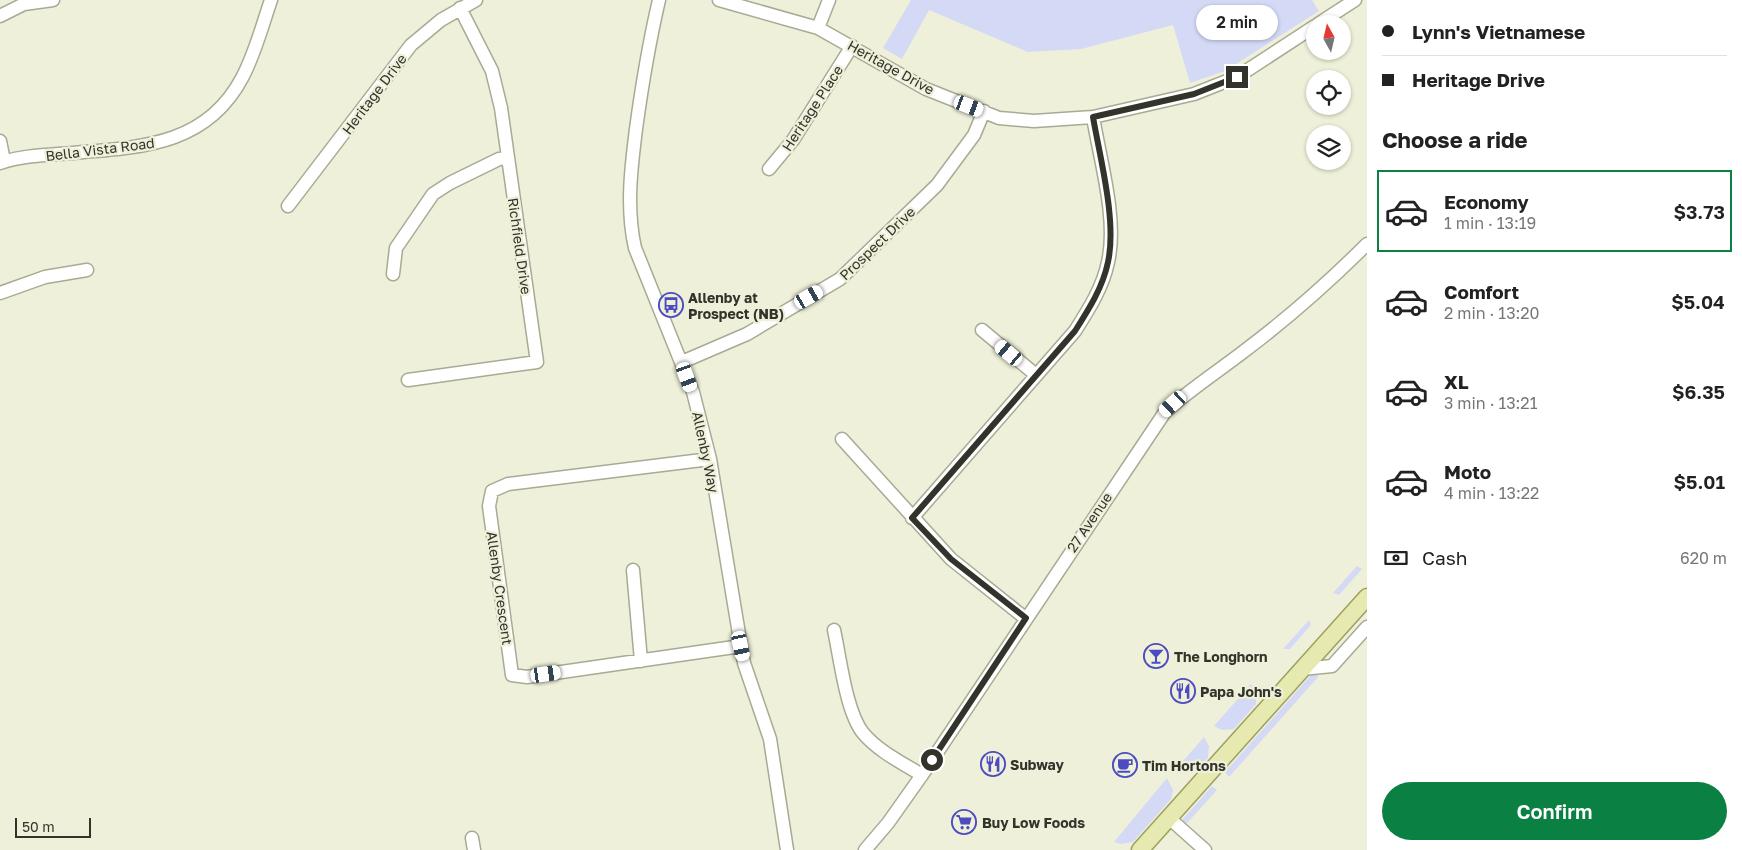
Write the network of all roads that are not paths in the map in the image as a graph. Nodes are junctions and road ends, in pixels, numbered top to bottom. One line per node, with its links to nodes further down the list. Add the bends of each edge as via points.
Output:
1 (53, 0): 10 (street, via 24,4)
2 (271, 0): 18 (street, Bella Vista Road, via 242,78 229,98 204,123 188,132 149,144)
3 (476, 0): 8 (street, Heritage Drive)
4 (659, 0): 26 (street, Allenby Way, via 645,57 630,179 630,225 635,248)
5 (719, 0): 11 (street, Heritage Drive)
6 (829, 0): 11 (street)
7 (1355, 0): 9 (street)
8 (460, 8): 17 (street, Richfield Drive, via 492,71 501,108); 20 (street, Heritage Drive, via 411,45)
9 (1332, 15)
10 (0, 16)
11 (818, 28): 13 (street, Heritage Drive)
12 (1306, 32): 15 (street, Heritage Drive, via 1237,77 1194,94)
13 (852, 46): 14 (street, Heritage Drive, via 926,89); 19 (street, Heritage Place, via 793,140)
14 (984, 111): 15 (street, Heritage Drive, via 999,118 1034,121); 26 (street, Prospect Drive, via 974,136 937,185 840,279 747,334)
15 (1093, 117): 27 (street, via 1110,213 1109,261 1090,307 1075,331)
16 (0, 141): 18 (street)
17 (507, 158): 23 (street, via 499,159 433,194 396,248); 28 (street, Richfield Drive, via 537,362)
18 (2, 162)
19 (770, 169)
20 (288, 206)
21 (1367, 244): 34 (street, 27 Avenue, via 1286,318 1164,412)
22 (87, 270): 24 (street, via 45,277)
23 (393, 274)
24 (0, 293)
25 (982, 330): 27 (street)
26 (682, 362): 30 (street, Allenby Way)
27 (1036, 375): 31 (street)
28 (408, 380)
29 (842, 439): 31 (street)
30 (710, 459): 37 (street, Allenby Way); 38 (street, Allenby Crescent, via 508,484 492,491 488,506 512,675 527,677)
31 (912, 518): 34 (street, via 951,559)
32 (632, 570): 38 (street)
33 (1367, 597): 39 (main road)
34 (1026, 618): 40 (street, 27 Avenue)
35 (1367, 627): 39 (street, via 1332,666)
36 (834, 630): 40 (street, via 852,714 863,732 882,750)
37 (741, 646): 38 (street, Allenby Crescent); 42 (street, Allenby Way, via 770,739)
38 (641, 661)
39 (1302, 670): 41 (main road)
40 (922, 775): 43 (street, 27 Avenue)
41 (1169, 818): 44 (main road); 45 (street)
42 (787, 850)
43 (865, 850)
44 (1140, 850)
45 (1205, 850)

